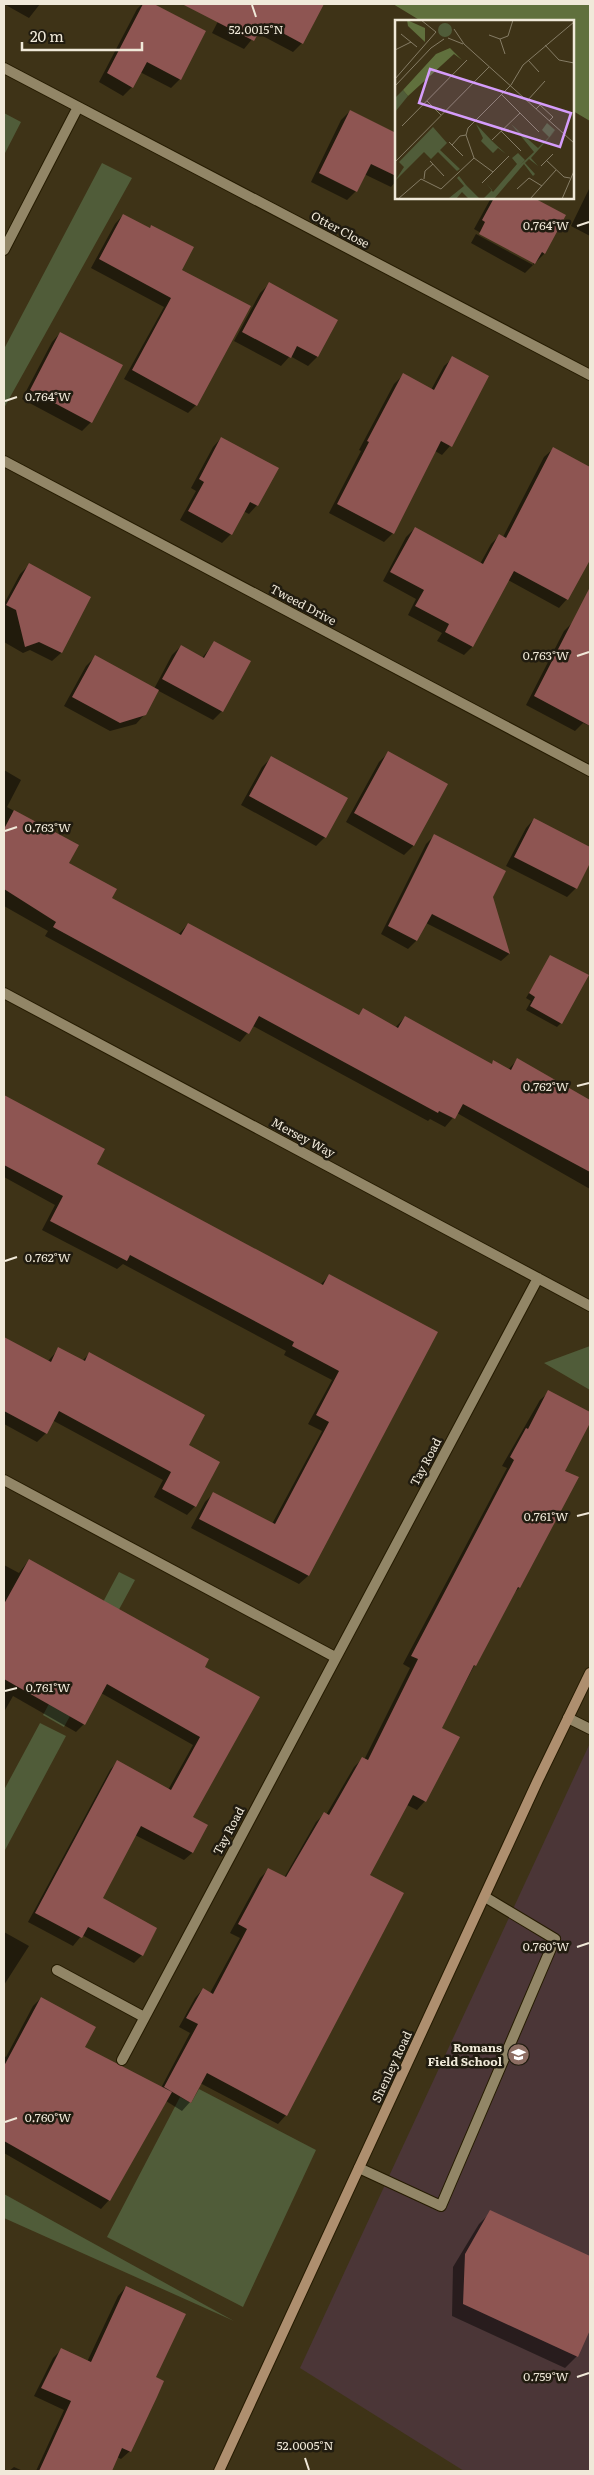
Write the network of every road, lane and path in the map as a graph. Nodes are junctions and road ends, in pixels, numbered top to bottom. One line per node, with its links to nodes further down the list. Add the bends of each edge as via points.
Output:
1 (4, 68): 2 (street, Otter Close)
2 (78, 107): 3 (street); 4 (street, Otter Close)
3 (4, 250)
4 (590, 375)
5 (4, 461): 6 (street, Tweed Drive)
6 (590, 771)
7 (4, 993): 8 (street, Mersey Way)
8 (538, 1278): 9 (street, Mersey Way); 11 (street, Tay Road)
9 (590, 1306)
10 (4, 1480): 11 (street)
11 (335, 1658): 17 (street, Tay Road)
12 (590, 1674): 13 (street, Shenley Road)
13 (568, 1718): 14 (street); 15 (street, Shenley Road)
14 (590, 1729)
15 (484, 1898): 19 (street, Shenley Road); 19 (street, via 555,1939 442,2206)
16 (57, 1970): 17 (street)
17 (144, 2017): 18 (street, Tay Road)
18 (122, 2060)
19 (359, 2168): 20 (street, Shenley Road)
20 (219, 2471)

